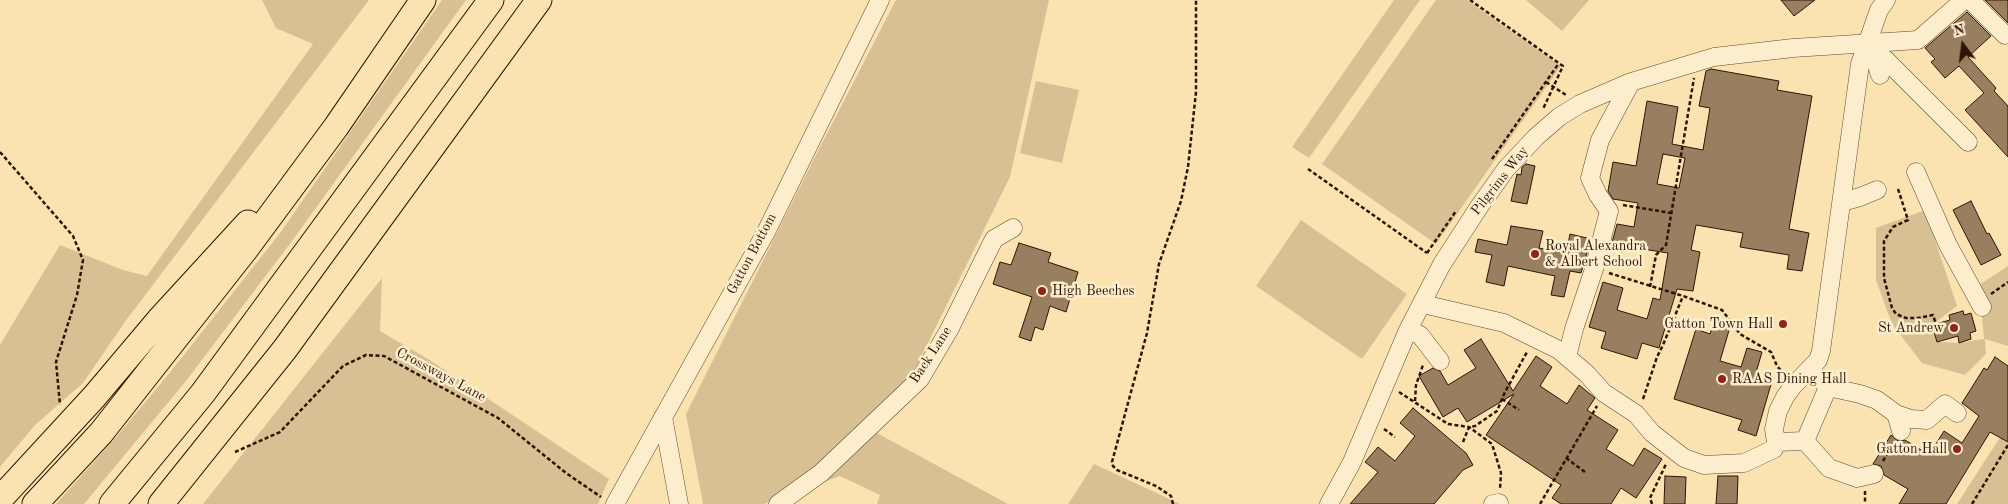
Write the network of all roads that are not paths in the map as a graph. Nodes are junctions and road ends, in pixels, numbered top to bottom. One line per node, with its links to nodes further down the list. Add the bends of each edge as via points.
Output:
1 (423, 0): 12 (highway)
2 (491, 0): 35 (highway, via 203,393)
3 (539, 0): 36 (highway, via 285,349)
4 (880, 0): 27 (street, Gatton Bottom, via 766,232)
5 (1886, 0): 9 (street, via 1879,10)
6 (1964, 0): 9 (street, Pilgrims Way, via 1918,40)
7 (1970, 0): 8 (street)
8 (2004, 35)
9 (1871, 50): 10 (street); 11 (street, Pilgrims Way, via 1793,48 1714,57); 13 (street, via 1885,59); 16 (street, via 1860,64)
10 (1880, 75)
11 (1631, 82): 18 (street, Pilgrims Way, via 1580,104 1559,117 1506,169 1442,264); 21 (street, via 1600,140 1590,178 1609,210)
12 (336, 127): 32 (highway); 34 (highway, via 175,341 101,433)
13 (1968, 142)
14 (1916, 172): 19 (street, via 1948,245)
15 (1877, 190): 16 (street)
16 (1842, 202): 23 (street, via 1821,352)
17 (1013, 228): 38 (street, Back Lane, via 994,239 949,330 920,379 821,473)
18 (1423, 304): 20 (street, Pilgrims Way); 21 (street, via 1504,323)
19 (1982, 307)
20 (1408, 330): 22 (street, via 1420,335); 39 (street, Pilgrims Way, via 1352,462)
21 (1568, 357): 30 (street, via 1604,393 1636,414 1652,433 1684,458 1704,465 1744,463 1774,449)
22 (1440, 361)
23 (1812, 368): 24 (street); 30 (street, via 1793,386 1778,411 1774,429)
24 (1828, 387): 26 (street, via 1877,400); 29 (street)
25 (1957, 413): 26 (street, via 1945,404 1927,420)
26 (1896, 414): 28 (street)
27 (663, 417): 33 (street, Gatton Bottom); 37 (street)
28 (1900, 432)
29 (1805, 441): 30 (street); 31 (street, via 1829,468 1857,478)
30 (1776, 442)
31 (1874, 474)
32 (0, 498)
33 (610, 502)
34 (35, 504)
35 (112, 504)
36 (161, 504)
37 (679, 504)
38 (778, 504)
39 (1329, 504)

